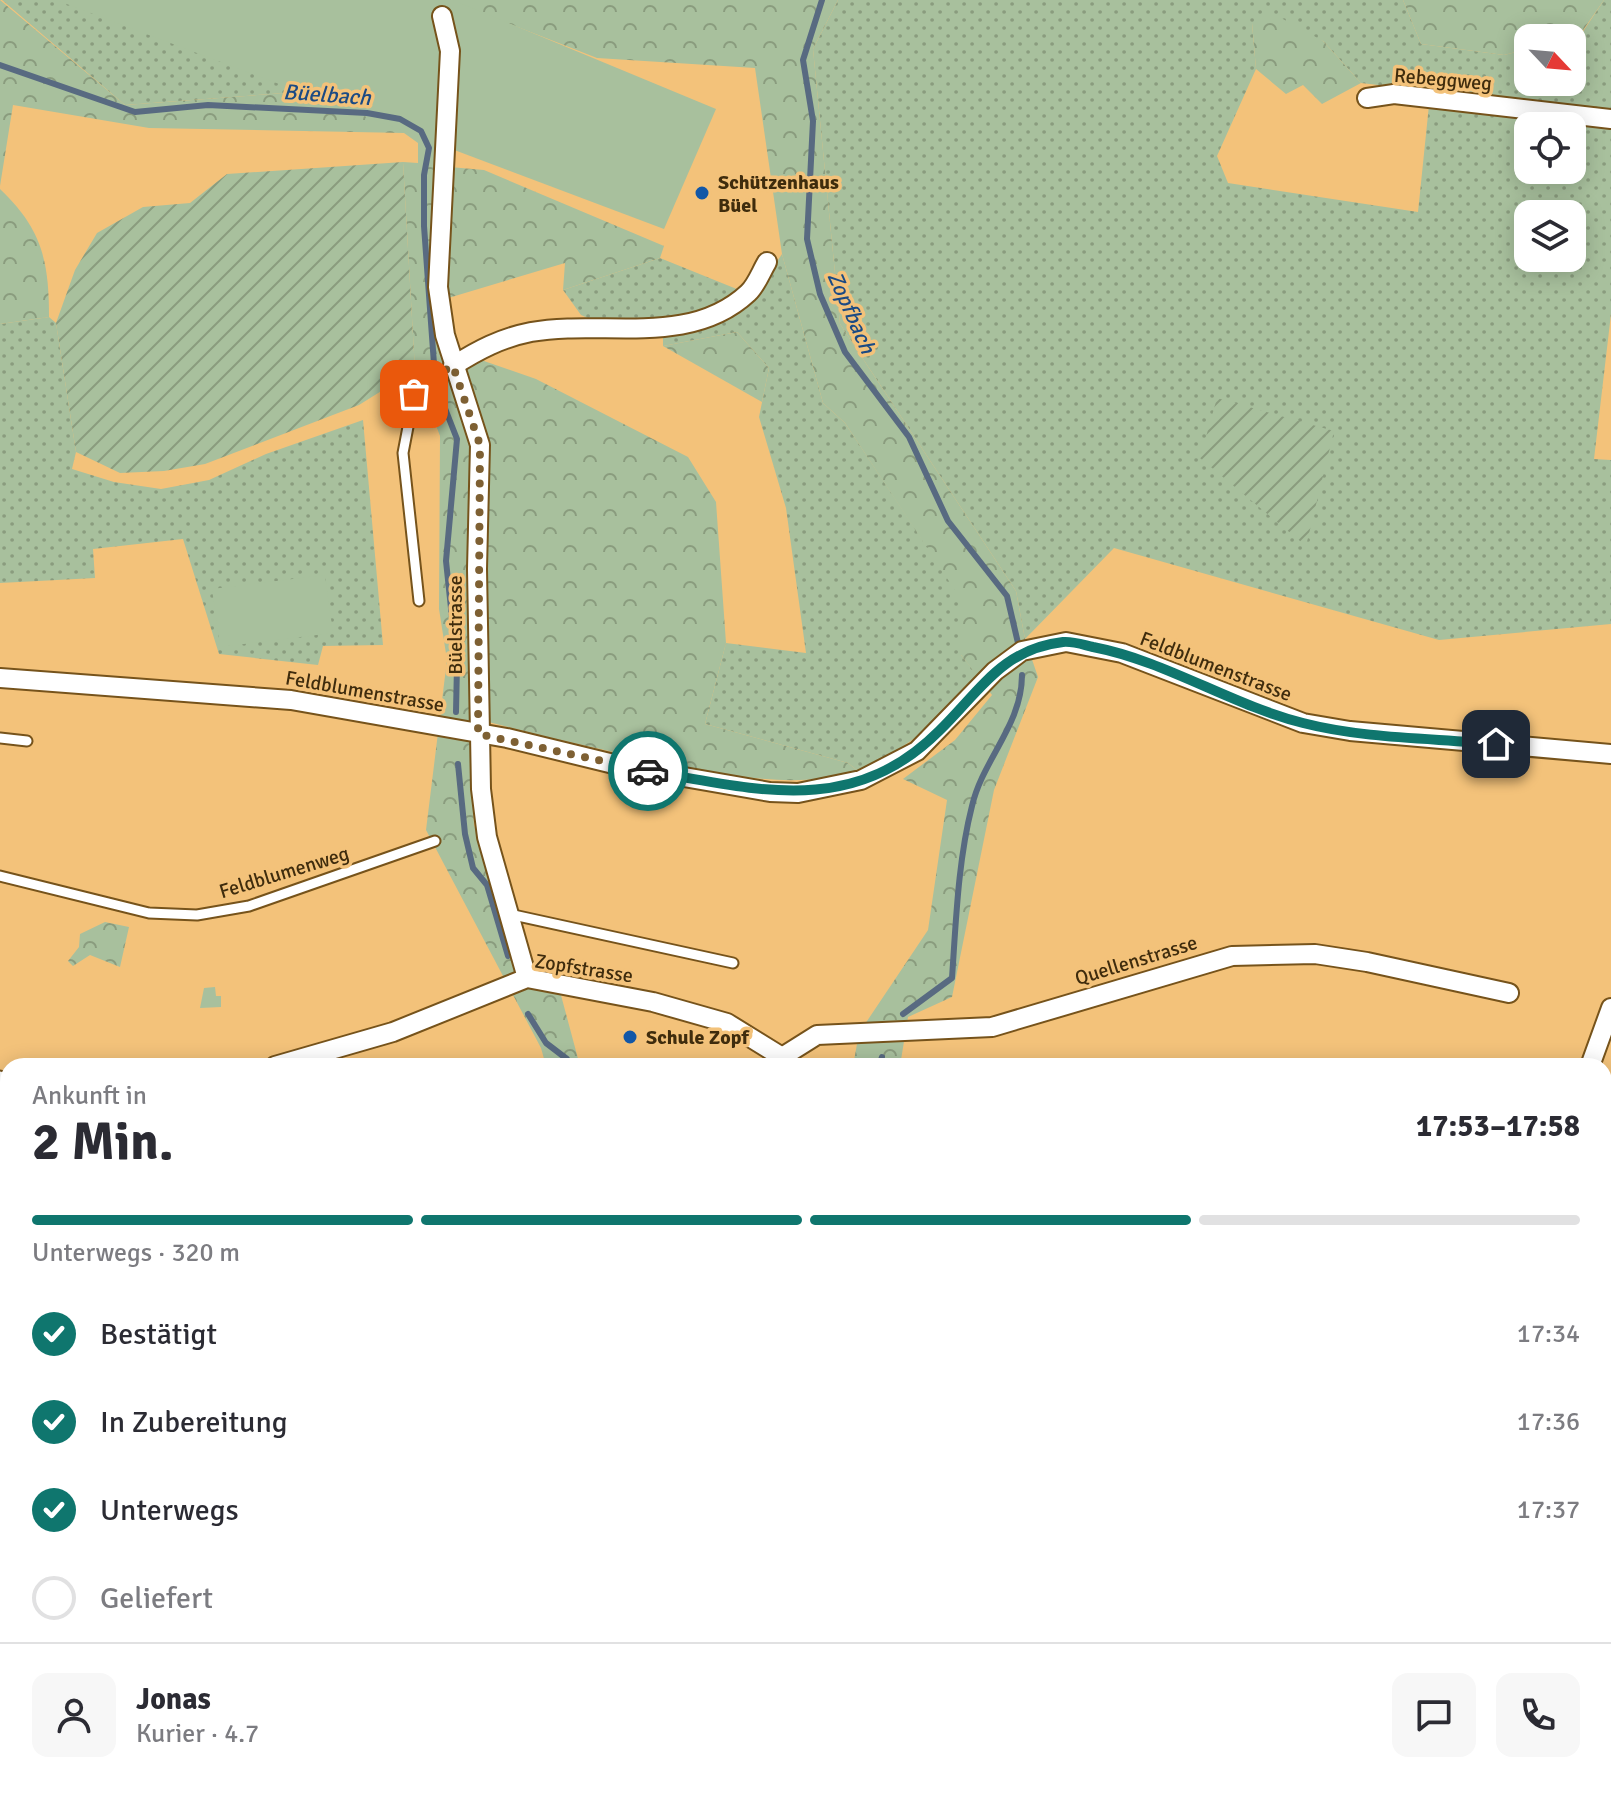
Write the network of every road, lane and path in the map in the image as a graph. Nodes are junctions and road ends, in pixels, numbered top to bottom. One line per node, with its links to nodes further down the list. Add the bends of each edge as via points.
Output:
1 (442, 16): 5 (street, Büelstrasse, via 450,51 438,287)
2 (1367, 98): 3 (street, Rebeggweg, via 1394,94)
3 (1611, 119)
4 (767, 262): 5 (street, via 750,292 711,318 676,327 531,332 490,343)
5 (453, 366): 6 (lane); 10 (street, Büelstrasse, via 480,445)
6 (416, 385): 7 (lane); 8 (lane, via 403,453)
7 (399, 394)
8 (419, 601)
9 (0, 678): 10 (street, Feldblumenstrasse, via 291,700)
10 (478, 734): 13 (street, Feldblumenstrasse, via 770,792 823,789 861,780 917,751 1004,664 1022,651 1066,642 1122,653 1303,723); 16 (street, Büelstrasse, via 487,837)
11 (0, 738): 12 (lane)
12 (27, 741)
13 (1611, 754)
14 (435, 841): 15 (lane, Feldblumenweg, via 249,906 197,915 149,913)
15 (0, 876)
16 (509, 914): 17 (lane); 18 (street, Büelstrasse)
17 (733, 963)
18 (527, 978): 22 (street, Zopfstrasse); 23 (street, Zopfstrasse, via 653,1002 727,1023)
19 (1509, 993): 24 (street, Quellenstrasse, via 1315,954 1232,956 992,1027 817,1035)
20 (1611, 1008): 21 (street)
21 (1607, 1033): 25 (street)
22 (329, 1058)
23 (779, 1058)
24 (790, 1058)
25 (1594, 1058)

